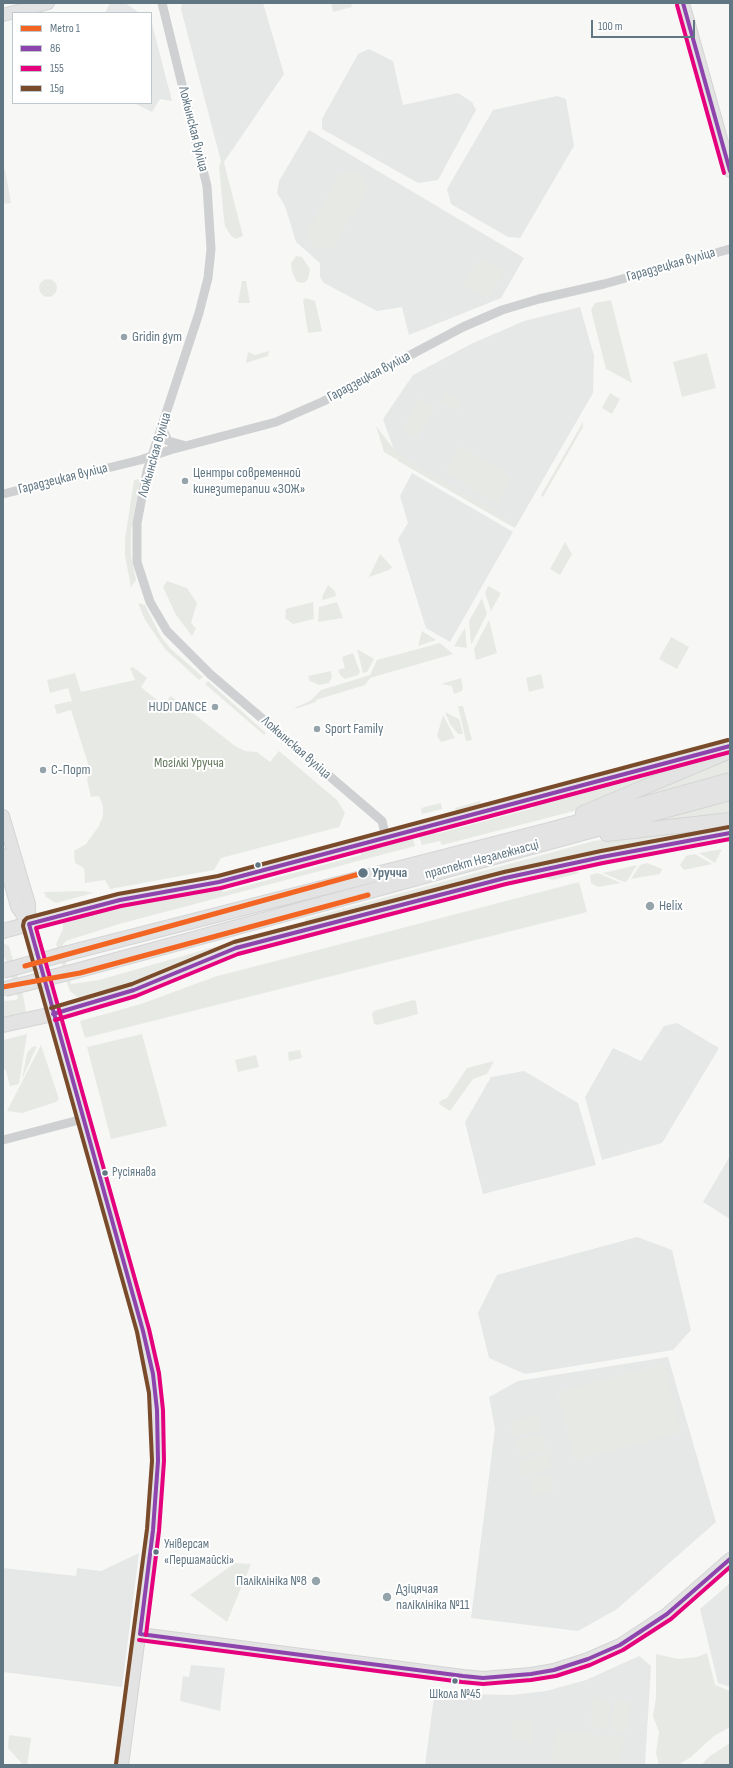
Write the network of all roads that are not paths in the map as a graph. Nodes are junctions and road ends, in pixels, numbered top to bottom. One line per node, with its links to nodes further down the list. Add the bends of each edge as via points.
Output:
1 (16, 3): 5 (main road)
2 (48, 3): 6 (main road)
3 (162, 3): 9 (street, Ложынская вуліца, via 207,186 211,250 208,278 199,313)
4 (683, 3): 7 (main road)
5 (3, 6)
6 (14, 12)
7 (730, 171)
8 (730, 249): 10 (street, Гарадзецкая вуліца, via 502,310 463,327 324,402 276,422)
9 (162, 428): 10 (street, via 168,441); 11 (street, Ложынская вуліца)
10 (186, 446): 11 (street, Гарадзецкая вуліца)
11 (153, 455): 12 (street, Гарадзецкая вуліца); 13 (street, Ложынская вуліца)
12 (140, 460): 13 (street); 14 (street, Гарадзецкая вуліца)
13 (147, 471): 23 (street, Ложынская вуліца, via 137,523 137,562 150,602 160,621 210,674 382,821)
14 (3, 494)
15 (730, 746): 23 (main road)
16 (730, 751): 22 (highway, via 598,807)
17 (730, 780): 22 (highway, праспект Незалежнасці)
18 (730, 793): 22 (highway, праспект Незалежнасці)
19 (3, 816): 25 (main road, via 29,904)
20 (730, 820): 22 (highway)
21 (730, 833): 29 (main road, праспект Незалежнасці, via 505,878 224,952 134,990)
22 (550, 836): 27 (highway, праспект Незалежнасці, bridge); 28 (highway, праспект Незалежнасці, bridge)
23 (386, 838): 25 (main road, via 219,882 120,900)
24 (3, 855): 25 (main road, via 17,907)
25 (29, 924): 26 (highway); 29 (main road)
26 (3, 931)
27 (3, 971)
28 (4, 990)
29 (53, 1014): 30 (highway); 31 (main road)
30 (3, 1025)
31 (83, 1119): 32 (street); 34 (main road, via 143,1331 155,1392 159,1444 158,1475)
32 (3, 1140)
33 (730, 1558): 34 (main road, via 667,1614 620,1645 588,1659 531,1674 483,1678)
34 (140, 1634): 35 (main road)
35 (122, 1765)

